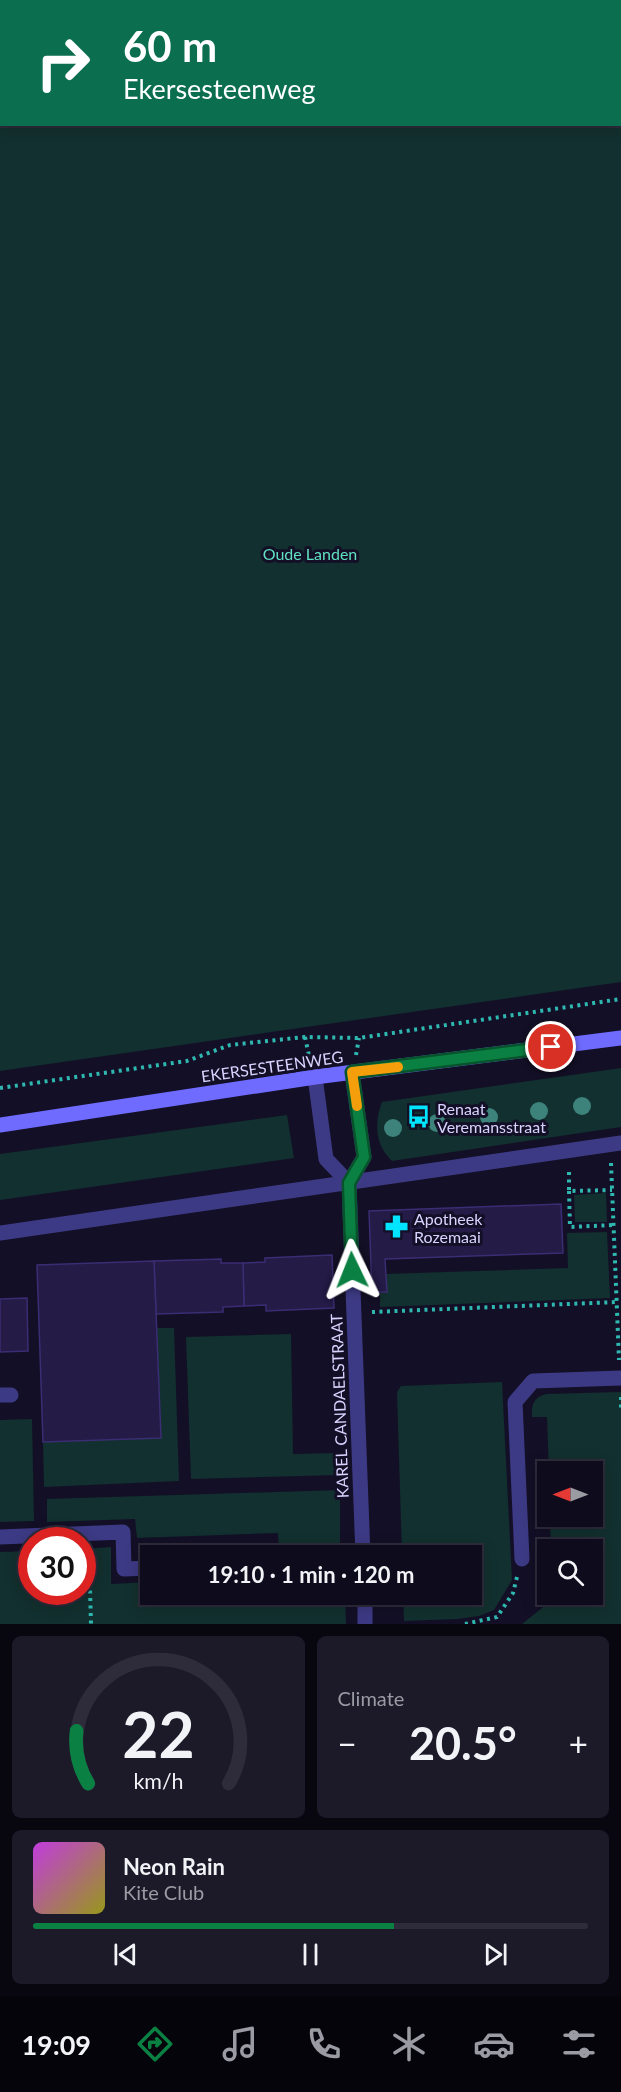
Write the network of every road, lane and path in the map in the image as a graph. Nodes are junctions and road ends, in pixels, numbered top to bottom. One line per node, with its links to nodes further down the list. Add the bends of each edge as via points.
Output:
1 (621, 999): 5 (path, via 359,1038 305,1037 230,1045 187,1061)
2 (621, 1038): 3 (main road, EKERSESTEENWEG)
3 (352, 1072): 4 (main road, EKERSESTEENWEG); 9 (street, via 364,1157)
4 (315, 1077): 6 (main road, EKERSESTEENWEG); 9 (street, via 326,1159)
5 (0, 1088)
6 (0, 1125)
7 (616, 1144): 9 (street); 10 (path)
8 (569, 1172): 11 (path)
9 (349, 1183): 13 (street); 17 (street, KAREL CANDAELSTRAAT)
10 (612, 1190): 11 (path); 12 (path)
11 (569, 1191): 12 (path, via 570,1227)
12 (614, 1225): 15 (path)
13 (0, 1233)
14 (621, 1265): 15 (path)
15 (615, 1266): 16 (path)
16 (617, 1302): 17 (path); 18 (path)
17 (354, 1313): 23 (street, KAREL CANDAELSTRAAT)
18 (620, 1378): 19 (path); 24 (street, via 533,1381 515,1402)
19 (621, 1408)
20 (96, 1534): 25 (street, via 123,1532 124,1569)
21 (18, 1536): 22 (street)
22 (0, 1537)
23 (363, 1545)
24 (522, 1559): 30 (path, via 513,1593 497,1617)
25 (140, 1568)
26 (90, 1605): 28 (path)
27 (365, 1605): 29 (street)
28 (91, 1624)
29 (366, 1624)
30 (465, 1624)

